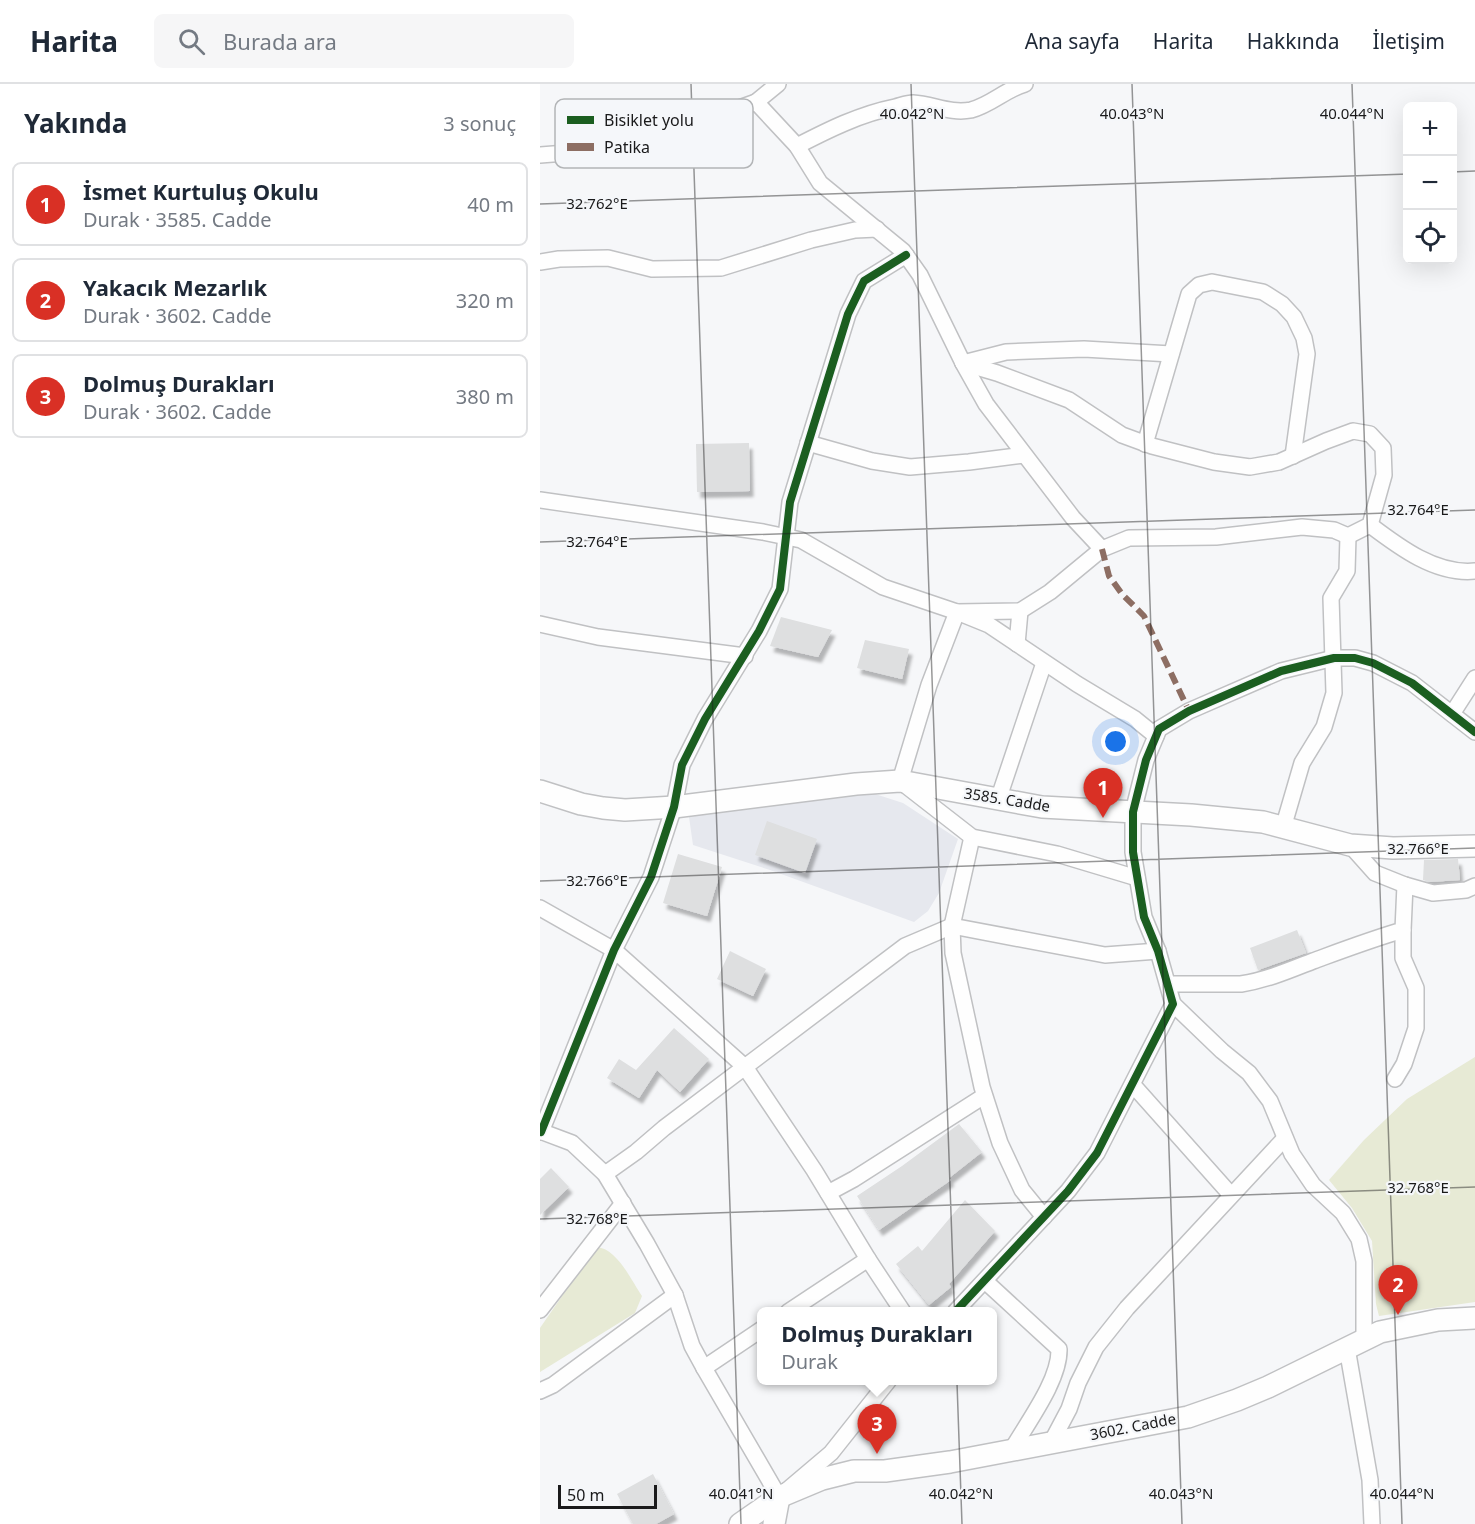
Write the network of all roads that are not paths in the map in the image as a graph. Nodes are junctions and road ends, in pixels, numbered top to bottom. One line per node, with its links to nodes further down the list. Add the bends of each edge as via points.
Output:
1 (778, 84): 3 (street)
2 (1025, 84): 5 (street, via 970,110 912,104 880,110)
3 (756, 102): 4 (street); 5 (street)
4 (753, 103)
5 (797, 146): 8 (street, via 820,183)
6 (555, 154): 7 (street)
7 (540, 155)
8 (877, 229): 9 (street); 10 (street, via 811,240 721,268 652,269 608,258)
9 (906, 255): 12 (street, via 920,275); 13 (street, via 864,281 848,314)
10 (540, 262)
11 (1171, 354): 12 (street, via 1073,349 1006,352); 14 (street); 16 (street, via 1189,294 1198,285 1212,282 1263,292 1282,304 1299,325 1307,354)
12 (963, 363): 14 (street, via 1069,400 1122,435); 15 (street, via 986,404)
13 (808, 443): 15 (street, via 910,467); 20 (street, via 790,502)
14 (1145, 444): 16 (street, via 1250,467)
15 (1024, 455): 21 (street)
16 (1293, 456): 18 (street, via 1353,431 1370,435 1383,448 1384,476)
17 (540, 500): 20 (street)
18 (1370, 525): 19 (street); 22 (street, via 1436,566)
19 (1348, 536): 21 (street, via 1334,530 1302,527 1216,537 1129,538); 28 (street, via 1347,571 1331,598)
20 (786, 537): 24 (street, via 801,540 883,587); 27 (street, via 780,589)
21 (1102, 549): 23 (street)
22 (1475, 570)
23 (1020, 611): 24 (street); 26 (street)
24 (957, 612): 26 (street, via 989,625); 34 (street, via 929,685)
25 (540, 624): 27 (street)
26 (1017, 644): 29 (street)
27 (744, 656): 37 (street, via 682,765)
28 (1334, 658): 31 (street, via 1373,663 1412,683); 33 (street, via 1281,670 1189,711 1159,729); 39 (street, via 1334,693 1324,727 1302,763)
29 (1044, 663): 33 (street); 36 (street)
30 (1475, 678): 31 (street)
31 (1452, 714): 32 (street)
32 (1475, 732)
33 (1156, 736): 38 (street)
34 (900, 781): 36 (main road, 3585. Cadde); 37 (main road, 3585. Cadde); 40 (street)
35 (540, 791): 37 (main road, 3585. Cadde, via 603,808)
36 (998, 800): 38 (main road, 3585. Cadde, via 1042,807)
37 (674, 807): 49 (street, via 651,877)
38 (1133, 812): 39 (main road, 3585. Cadde, via 1224,817); 43 (street)
39 (1283, 828): 41 (main road, 3585. Cadde)
40 (972, 837): 43 (street, via 1057,854); 47 (street)
41 (1350, 845): 42 (main road, 3585. Cadde); 44 (street, via 1375,873)
42 (1475, 846)
43 (1137, 878): 50 (street, via 1144,917)
44 (1405, 885): 45 (street, via 1433,893); 48 (street)
45 (1475, 886)
46 (540, 908): 49 (street)
47 (952, 926): 50 (street, via 1104,955); 53 (street, via 905,946); 56 (street, via 953,953)
48 (1403, 930): 51 (street, via 1253,982); 54 (street, via 1403,958 1416,988 1416,1028)
49 (614, 950): 53 (street); 57 (street)
50 (1158, 951): 51 (street)
51 (1169, 984): 52 (street)
52 (1173, 1004): 55 (street); 58 (street, via 1249,1073 1270,1101)
53 (745, 1067): 59 (street); 60 (street)
54 (1395, 1079)
55 (1133, 1084): 61 (street); 63 (street, via 1097,1153)
56 (984, 1096): 60 (street); 63 (street, via 1022,1190)
57 (541, 1132): 59 (street, via 572,1143)
58 (1285, 1138): 61 (street); 73 (street, via 1313,1185 1343,1213 1359,1239 1364,1261)
59 (605, 1174): 62 (street)
60 (828, 1193): 64 (street)
61 (1231, 1195): 77 (street, via 1096,1347)
62 (623, 1203): 66 (street); 70 (street)
63 (1044, 1217): 65 (street)
64 (868, 1259): 67 (street); 68 (street)
65 (985, 1281): 69 (street); 78 (street, via 1059,1349 1054,1377)
66 (675, 1294): 74 (street, via 692,1346); 76 (street)
67 (794, 1307)
68 (900, 1307)
69 (959, 1307)
70 (540, 1310)
71 (1475, 1318): 73 (main road, 3602. Cadde, via 1406,1325)
72 (757, 1332): 74 (street)
73 (1356, 1344): 77 (main road, 3602. Cadde, via 1269,1387 1211,1410); 82 (street)
74 (704, 1368): 79 (street)
75 (885, 1385): 79 (street, via 831,1453)
76 (540, 1391)
77 (1051, 1443): 78 (main road, 3602. Cadde)
78 (1011, 1451): 79 (main road, 3602. Cadde, via 911,1468 854,1472 822,1479)
79 (779, 1497): 80 (main road, 3602. Cadde); 81 (main road)
80 (740, 1524)
81 (774, 1524)
82 (1372, 1524)

